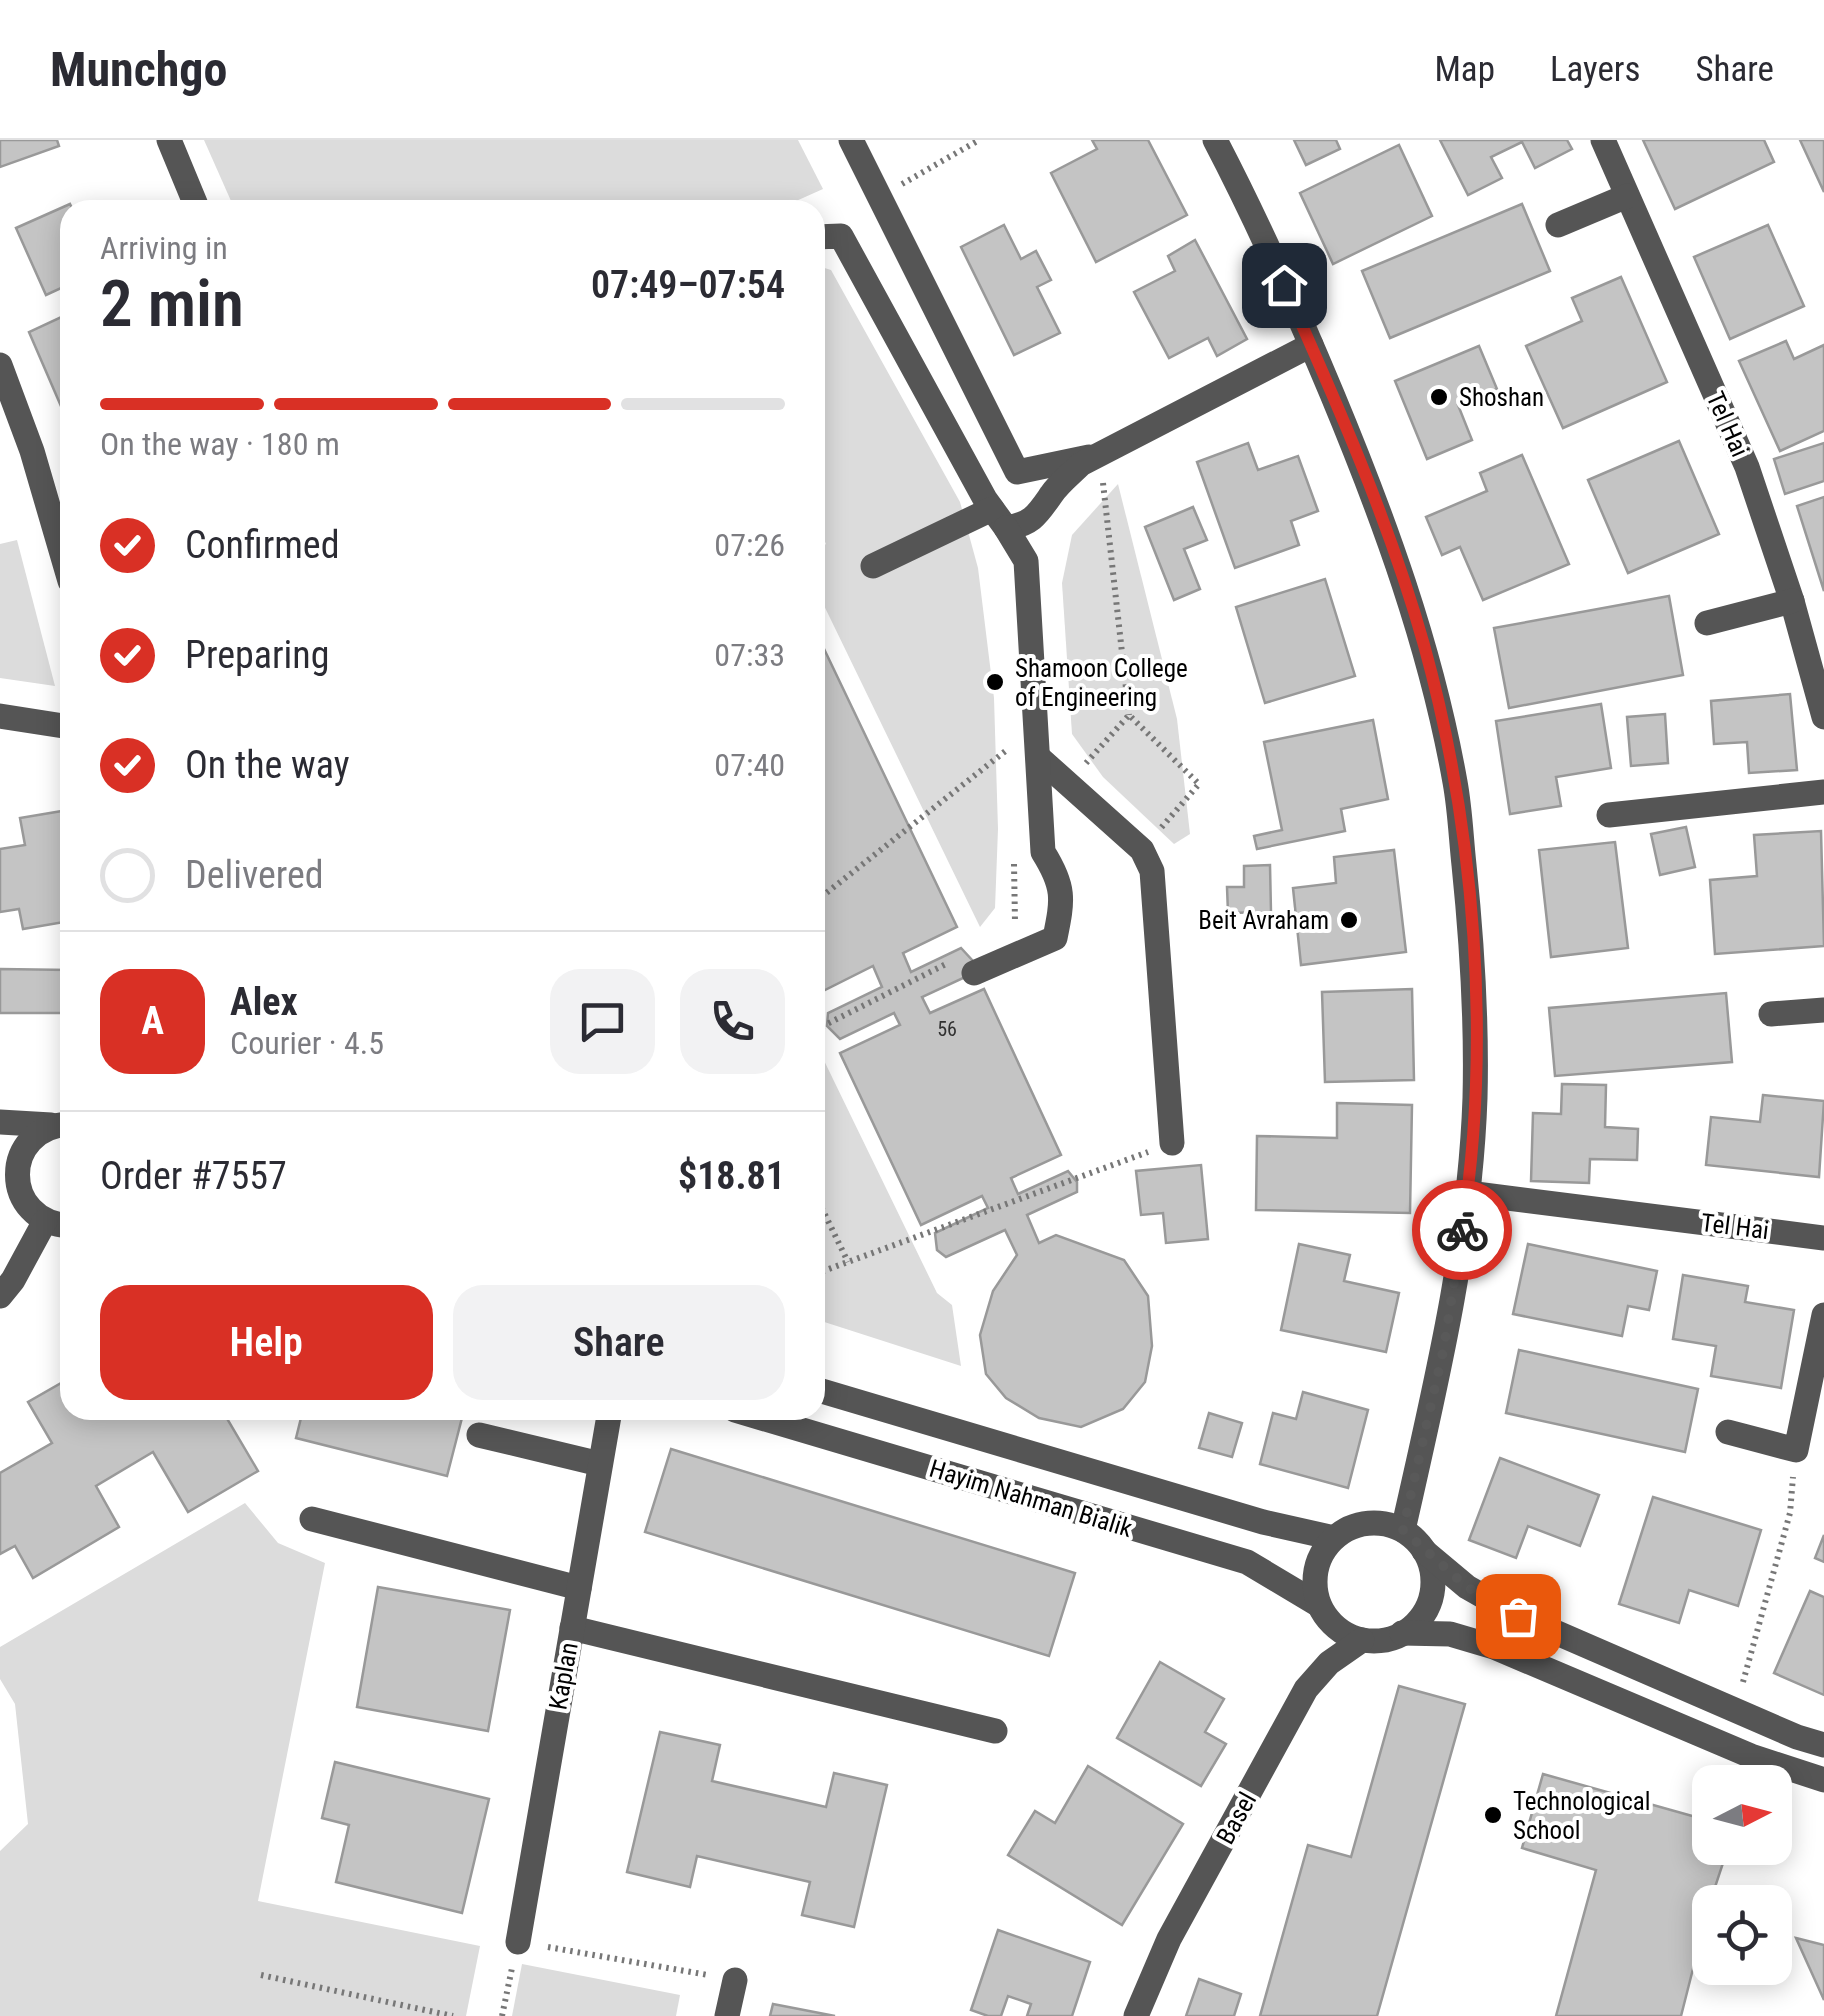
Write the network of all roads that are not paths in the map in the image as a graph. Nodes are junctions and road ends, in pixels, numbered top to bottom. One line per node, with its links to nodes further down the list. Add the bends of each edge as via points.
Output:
1 (170, 140): 6 (street)
2 (851, 140): 11 (street, via 1017,472)
3 (1214, 140): 9 (street)
4 (1604, 140): 5 (street, Tel Hai)
5 (1627, 196): 7 (street); 15 (street, Tel Hai, via 1747,467)
6 (194, 200)
7 (1558, 224)
8 (825, 237): 12 (street, via 841,236)
9 (1311, 344): 11 (street); 30 (street, via 1384,523 1424,645 1456,784 1474,960)
10 (0, 365): 13 (street)
11 (1096, 456): 12 (street, via 1026,525)
12 (999, 518): 14 (street); 20 (street, via 1026,561)
13 (60, 547)
14 (873, 566)
15 (1792, 601): 16 (street); 18 (street, Tel Hai)
16 (1707, 623)
17 (0, 716): 19 (street)
18 (1824, 717)
19 (60, 725)
20 (1026, 760): 23 (street, via 1043,852 1060,878 1055,938); 28 (street, via 1068,782 1142,850 1152,872)
21 (1824, 792): 22 (street)
22 (1609, 815)
23 (969, 964)
24 (1824, 1010): 25 (street)
25 (1771, 1014)
26 (0, 1122): 27 (street)
27 (60, 1124): 31 (street, via 37,1132 18,1156)
28 (1172, 1143)
29 (0, 1175): 31 (street)
30 (1468, 1192): 33 (street, Tel Hai); 43 (street, via 1444,1347)
31 (22, 1200): 32 (street, via 31,1212)
32 (57, 1223): 34 (street)
33 (1824, 1238)
34 (0, 1296)
35 (1824, 1316): 39 (street, via 1796,1450)
36 (825, 1391): 44 (street, Hayim Nahman Bialik)
37 (608, 1420): 41 (street, Kaplan)
38 (769, 1420): 47 (street, Hayim Nahman Bialik, via 1247,1562)
39 (1728, 1432)
40 (479, 1435): 41 (street)
41 (600, 1464): 46 (street, Kaplan)
42 (312, 1519): 46 (street)
43 (1403, 1530): 44 (street, via 1367,1523); 45 (street)
44 (1334, 1538): 47 (street, via 1316,1569)
45 (1424, 1551): 49 (street, via 1431,1568 1428,1606); 52 (street, via 1467,1587 1518,1616)
46 (578, 1588): 48 (street, Kaplan)
47 (1319, 1605): 50 (street, via 1338,1630)
48 (572, 1628): 51 (street); 54 (street, Kaplan)
49 (1402, 1634): 50 (street); 53 (street, via 1450,1634 1494,1646 1750,1756)
50 (1362, 1640): 57 (street, Basel, via 1306,1689 1169,1939)
51 (995, 1731)
52 (1824, 1744)
53 (1824, 1780)
54 (518, 1942)
55 (735, 1980): 56 (street)
56 (727, 2016)
57 (1136, 2016)

